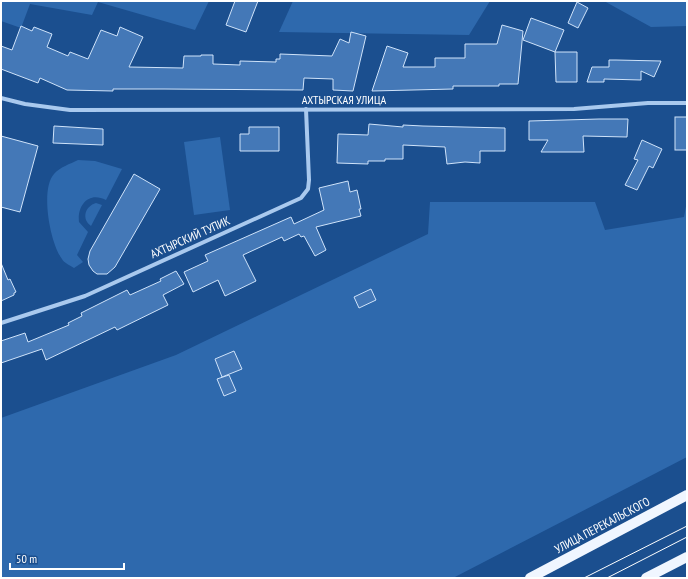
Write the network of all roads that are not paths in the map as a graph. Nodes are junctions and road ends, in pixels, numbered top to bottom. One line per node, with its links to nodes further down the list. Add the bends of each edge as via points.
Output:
1 (1, 98): 3 (street, АХТЫРСКАЯ УЛИЦА, via 70,110)
2 (687, 103): 3 (street, АХТЫРСКАЯ УЛИЦА, via 648,103 574,109)
3 (306, 109): 4 (street, АХТЫРСКИЙ ТУПИК, via 309,180 308,189 301,198 85,296)
4 (1, 323)
5 (687, 495): 7 (main road, УЛИЦА ПЕРЕКАЛЬСКОГО)
6 (687, 557): 8 (main road)
7 (530, 578)
8 (646, 578)

